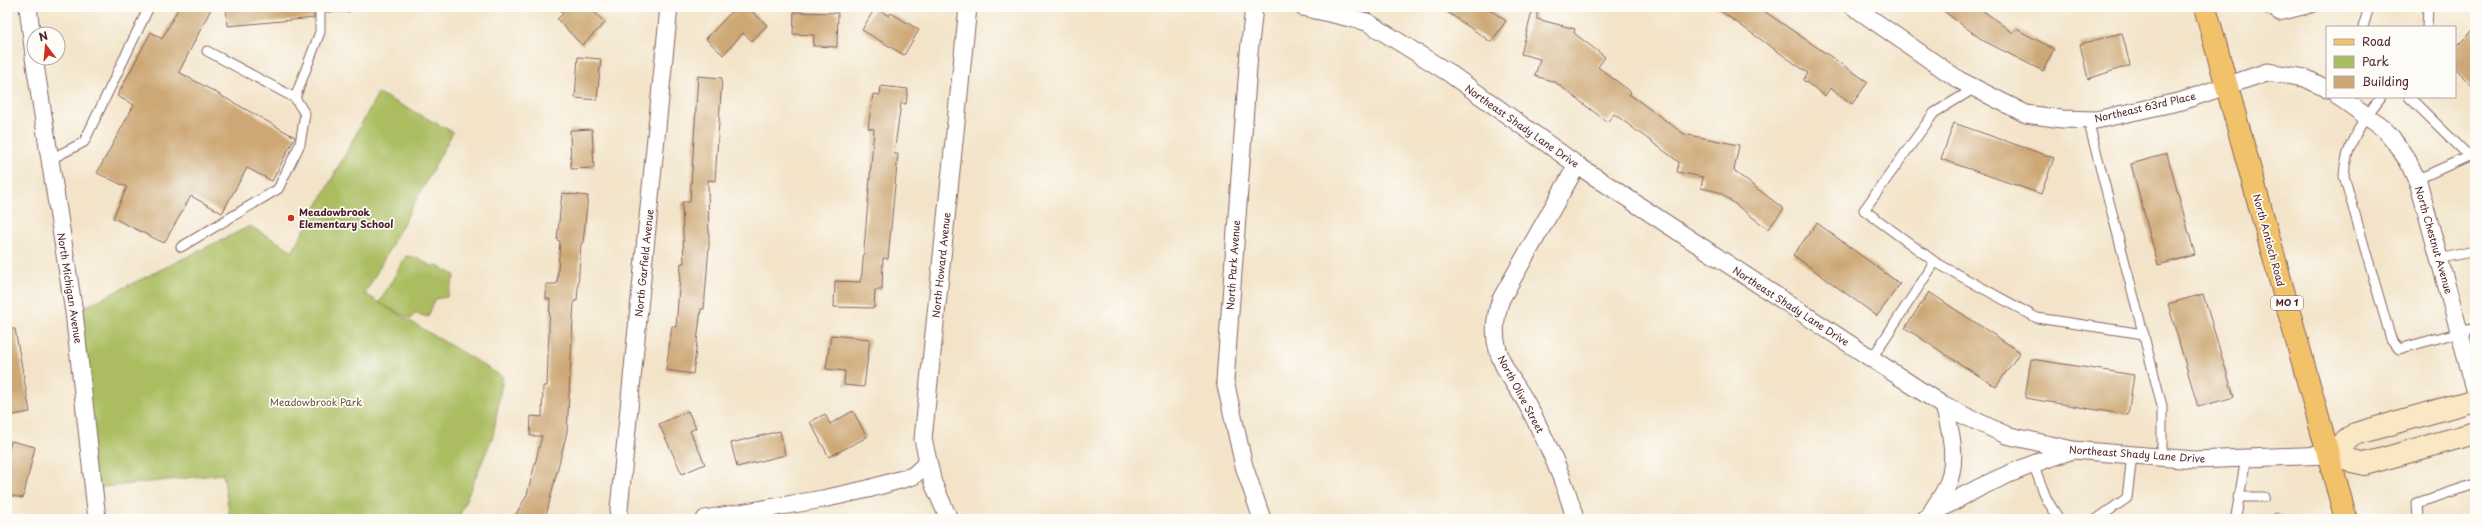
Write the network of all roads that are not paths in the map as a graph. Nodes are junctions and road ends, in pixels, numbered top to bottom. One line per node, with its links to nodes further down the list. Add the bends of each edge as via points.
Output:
1 (28, 7): 15 (street)
2 (149, 7): 30 (lane, via 84,142)
3 (346, 7): 14 (lane)
4 (669, 7): 57 (street, North Garfield Avenue)
5 (968, 7): 49 (street, North Howard Avenue, via 923,439)
6 (1254, 7): 60 (street, North Park Avenue, via 1248,53 1225,381 1244,466)
7 (1302, 7): 31 (street, Northeast Shady Lane Drive, via 1367,22 1449,73)
8 (1854, 7): 21 (street, Northeast 63rd Place, via 1959,80)
9 (2205, 7): 20 (main road, North Antioch Road / MO 1)
10 (2265, 7): 11 (lane, via 2279,16)
11 (2315, 7)
12 (2369, 7): 16 (lane)
13 (2428, 7): 17 (lane)
14 (320, 8): 23 (lane, via 320,32)
15 (30, 26)
16 (2363, 26)
17 (2428, 26)
18 (207, 51): 23 (lane)
19 (35, 66): 30 (street, North Michigan Avenue)
20 (2227, 86): 22 (street, via 2267,72 2305,78); 28 (street, Northeast 63rd Place, via 2182,101); 46 (main road, North Antioch Road / MO 1)
21 (1975, 88): 28 (street, Northeast 63rd Place, via 2026,114); 36 (lane, via 1934,113 1864,210)
22 (2326, 88)
23 (295, 98): 33 (lane, via 305,114 300,144 278,189)
24 (2340, 98): 27 (street, North Chestnut Avenue)
25 (2380, 98): 27 (lane)
26 (2410, 98): 29 (lane)
27 (2366, 116): 32 (street, North Chestnut Avenue, via 2392,138 2408,160); 37 (lane, via 2352,142 2345,162 2344,176 2391,338 2399,349)
28 (2088, 120): 38 (lane)
29 (2472, 153): 32 (lane)
30 (49, 160): 56 (street, North Michigan Avenue, via 76,327)
31 (1577, 165): 39 (street, Northeast Shady Lane Drive); 61 (street, North Olive Street, via 1501,299 1495,324 1501,361 1539,427 1561,475)
32 (2416, 180): 35 (street, North Chestnut Avenue)
33 (182, 247)
34 (2475, 251): 35 (lane)
35 (2439, 259): 37 (street, North Chestnut Avenue)
36 (1935, 262): 38 (lane, via 2037,318); 39 (lane)
37 (2467, 330): 40 (street, North Chestnut Avenue)
38 (2144, 334): 47 (lane, via 2162,406)
39 (1872, 358): 42 (street, Northeast Shady Lane Drive)
40 (2475, 389)
41 (2475, 400): 46 (street, via 2355,434)
42 (1944, 406): 44 (street, Northeast Shady Lane Drive, via 2006,435); 55 (street, via 1952,437 1952,461 1948,485)
43 (2475, 434): 46 (street, via 2365,464)
44 (2073, 450): 45 (street, Northeast Shady Lane Drive); 50 (street)
45 (2132, 455): 47 (street, Northeast Shady Lane Drive); 63 (lane, via 2127,498)
46 (2329, 455): 48 (street, Northeast Shady Lane Drive); 64 (main road, North Antioch Road / MO 1)
47 (2162, 457): 48 (street, Northeast Shady Lane Drive, via 2194,460)
48 (2246, 458): 52 (lane)
49 (927, 463): 58 (street, via 913,476 868,489); 59 (street, North Howard Avenue)
50 (2033, 464): 55 (street, via 1980,486); 62 (lane, via 2047,500)
51 (2475, 484): 65 (lane, via 2417,503)
52 (2238, 497): 53 (lane); 54 (lane)
53 (2264, 497)
54 (2236, 516)
55 (1927, 518)
56 (97, 519)
57 (618, 519)
58 (705, 519)
59 (949, 519)
60 (1262, 519)
61 (1575, 519)
62 (2059, 519)
63 (2097, 519)
64 (2346, 519)
65 (2418, 519)

